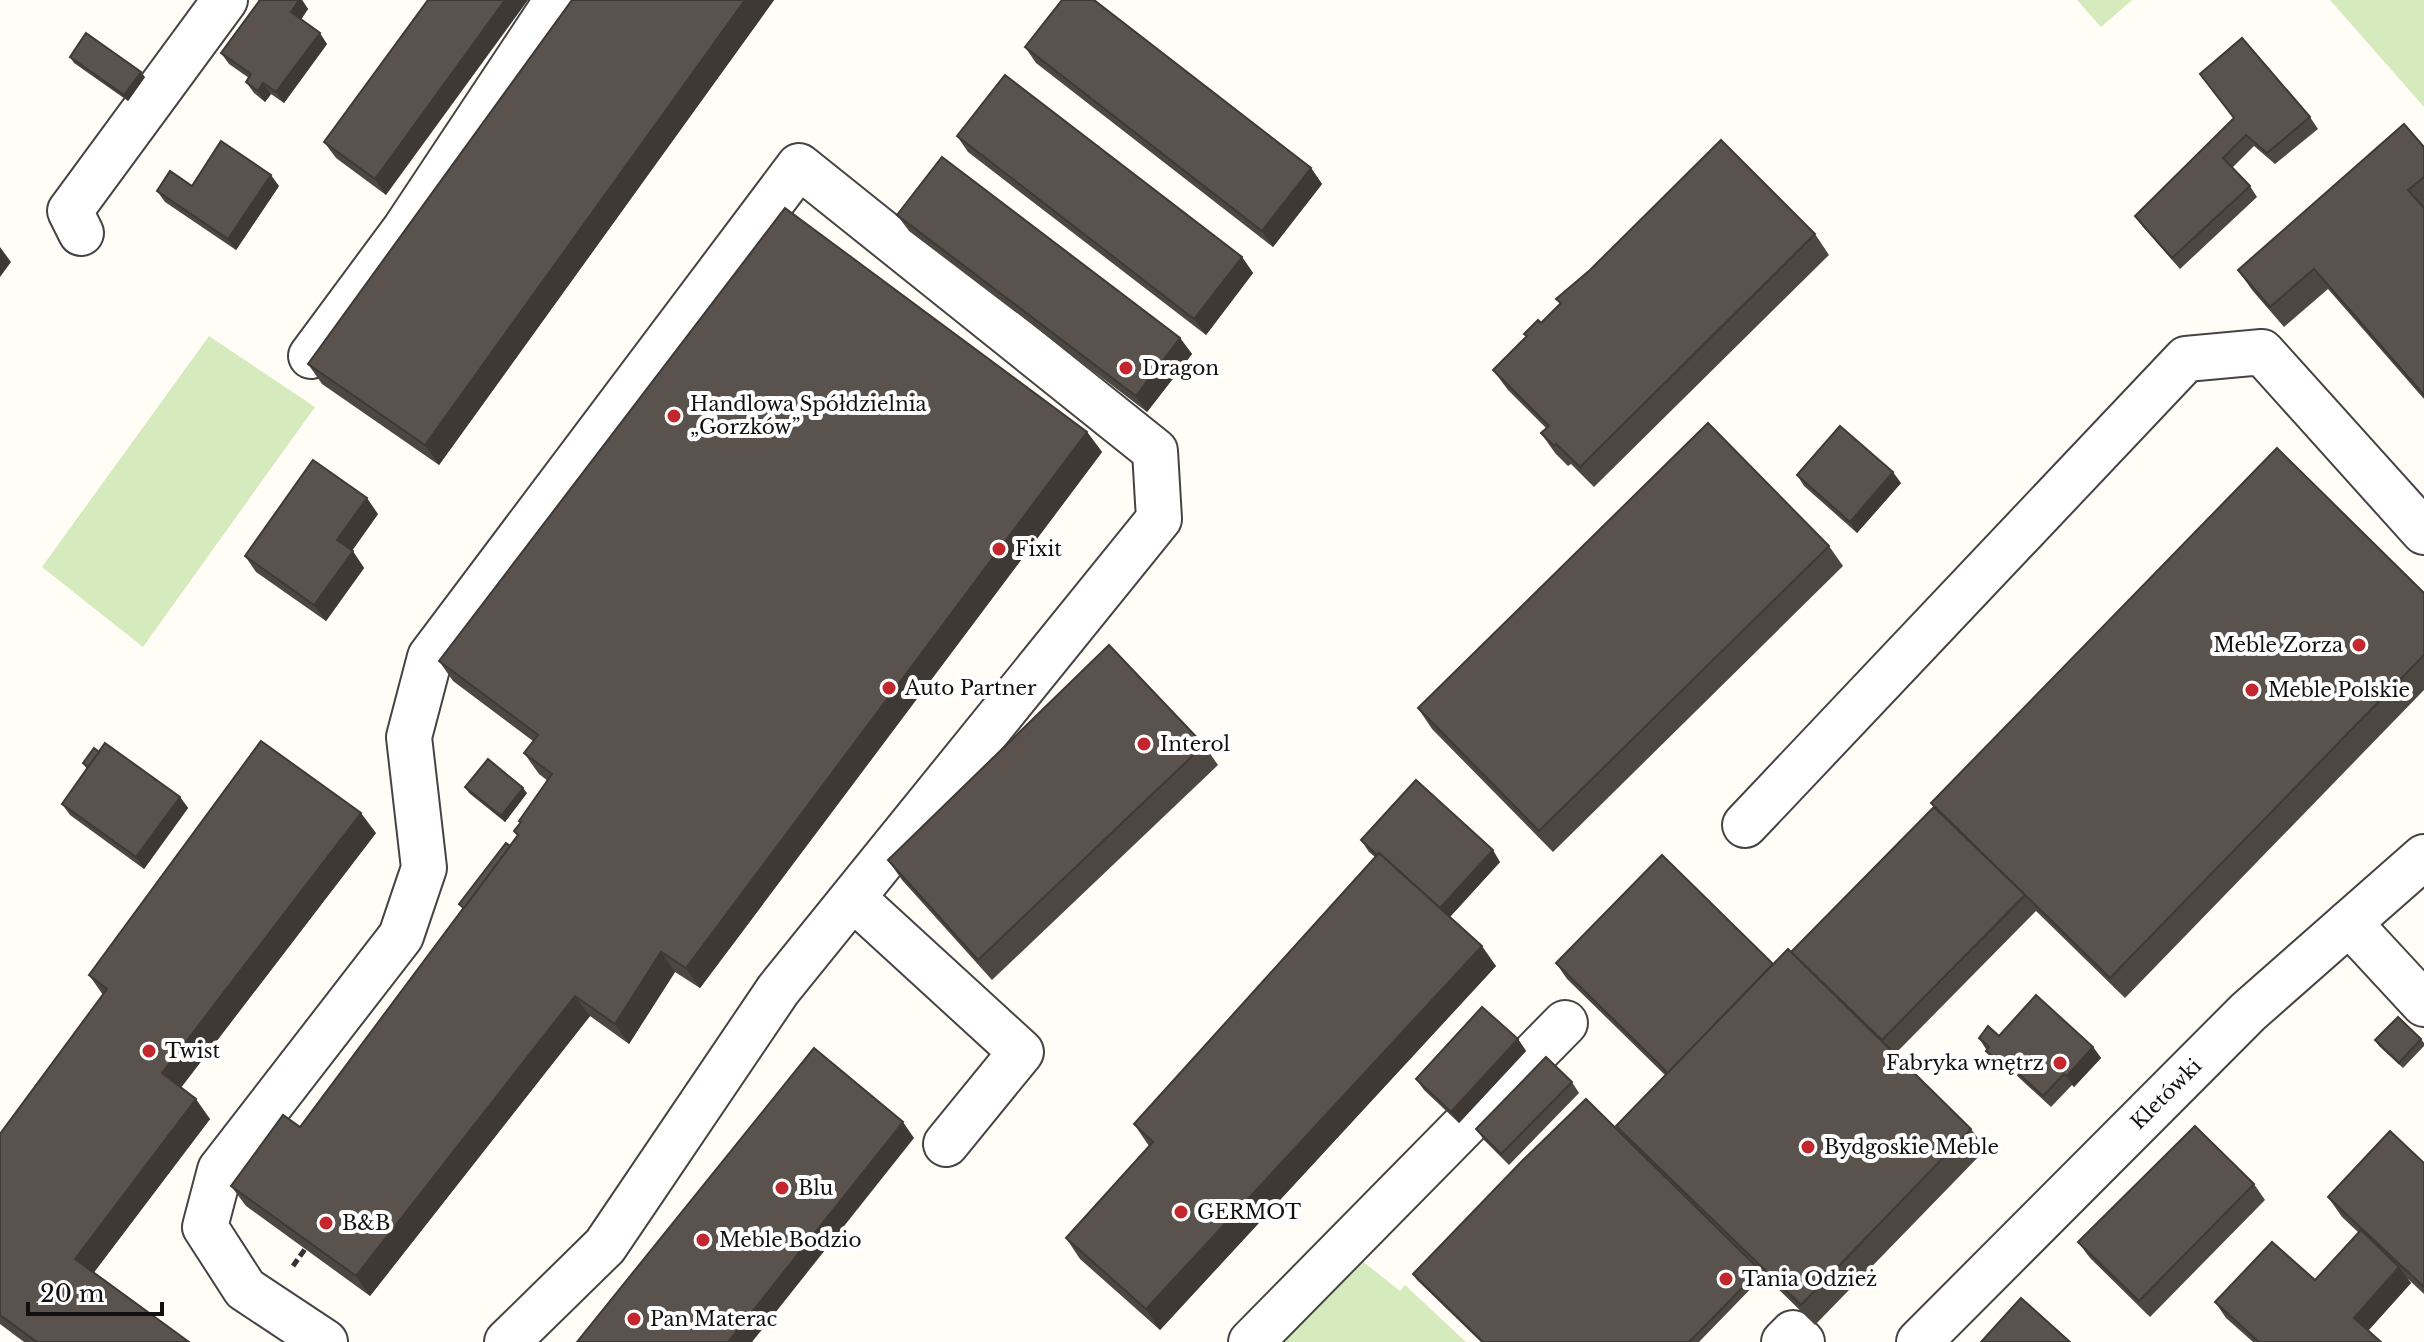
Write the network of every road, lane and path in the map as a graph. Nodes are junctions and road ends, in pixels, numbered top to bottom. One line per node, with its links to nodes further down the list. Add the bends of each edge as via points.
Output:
1 (225, 0): 3 (street, via 70,211)
2 (557, 0): 4 (street, via 405,229)
3 (81, 233)
4 (311, 356)
5 (2424, 532): 6 (street, via 2262,352 2186,359)
6 (1745, 825)
7 (2424, 857): 9 (street, Kletówki)
8 (854, 899): 12 (street, via 1021,1052); 13 (street, via 1159,519 1155,451 799,166 430,657 409,737 424,868 401,936 220,1170 205,1227 245,1289); 14 (street, via 778,990 605,1246)
9 (2349, 923): 10 (street); 18 (street, Kletówki, via 2248,1012)
10 (2424, 1004)
11 (1565, 1023): 15 (street)
12 (946, 1144)
13 (325, 1342)
14 (507, 1342)
15 (1251, 1342)
16 (1784, 1342): 17 (street, via 1793,1333)
17 (1802, 1342)
18 (1919, 1342)

